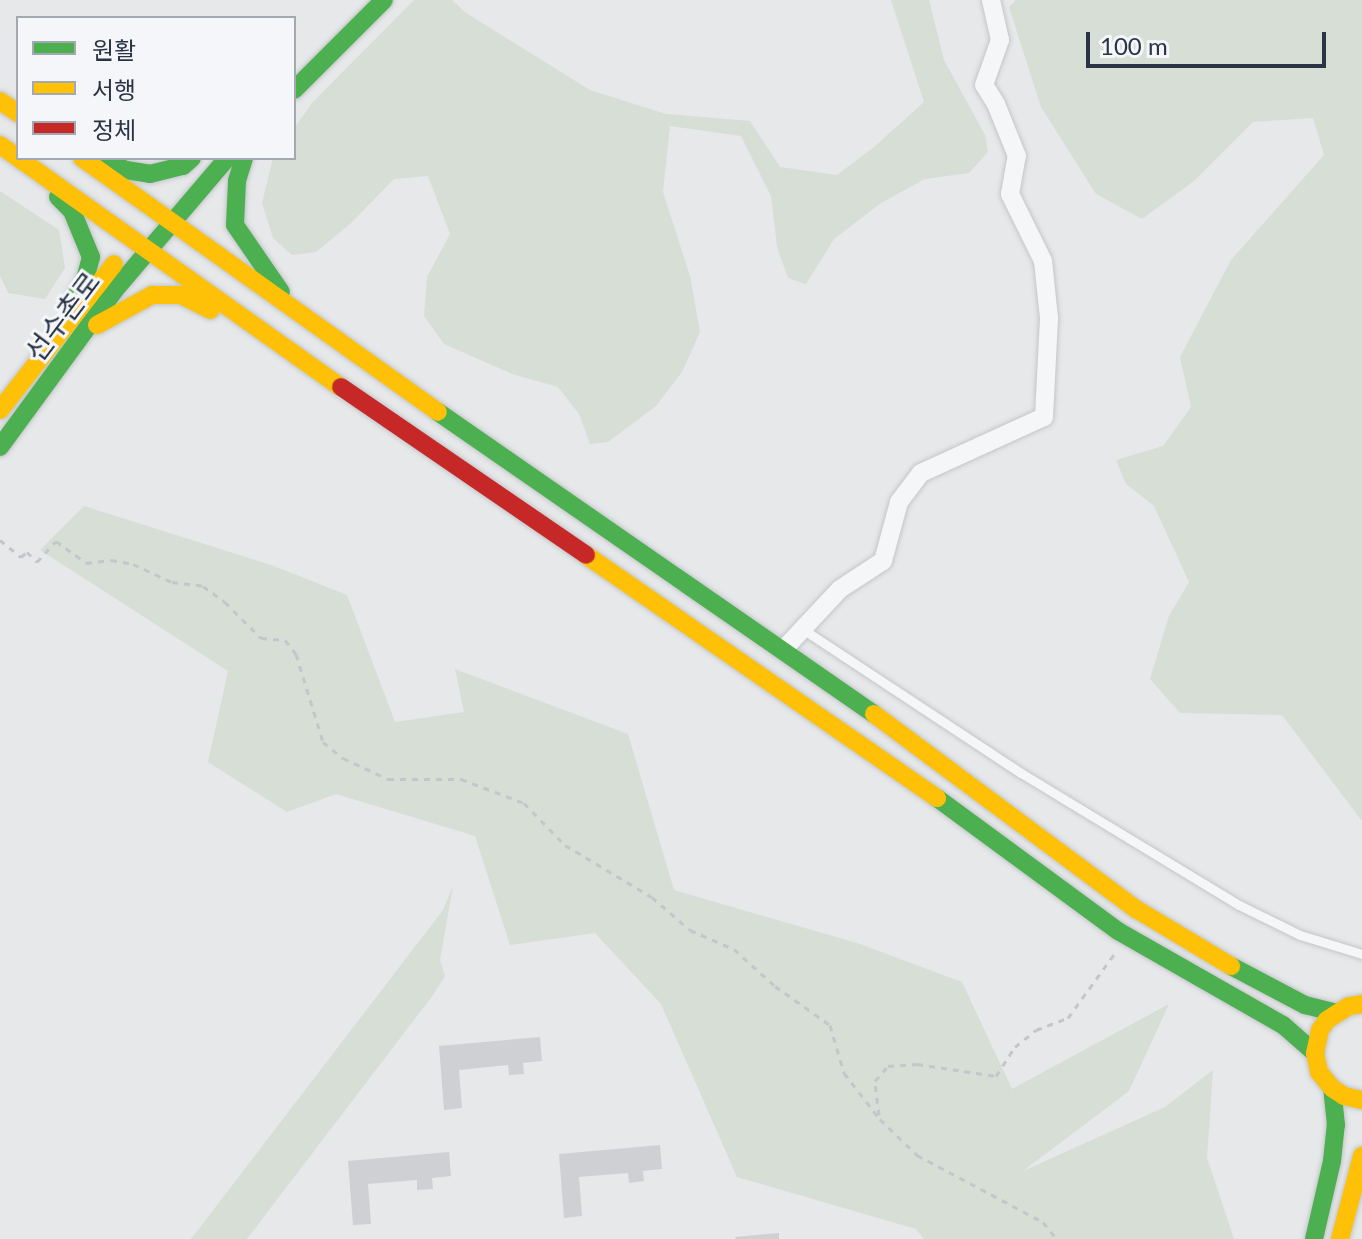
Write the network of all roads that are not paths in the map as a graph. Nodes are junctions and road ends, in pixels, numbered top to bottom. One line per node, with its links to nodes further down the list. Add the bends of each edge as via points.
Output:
1 (383, 0): 3 (street, via 339,24); 4 (street)
2 (991, 0): 20 (street, via 1000,40 984,85 1017,156 1010,194 1043,261 1049,318 1044,417 921,473 899,502 883,561 840,589)
3 (296, 64)
4 (296, 88)
5 (85, 160): 12 (street)
6 (105, 160): 7 (street, via 150,174)
7 (190, 160)
8 (202, 160): 12 (street)
9 (225, 160): 12 (street)
10 (243, 160): 14 (street, via 235,225)
11 (22, 161): 13 (street); 17 (street, via 72,211 91,257 85,280)
12 (165, 216): 13 (street, 선수촌로); 14 (street)
13 (141, 246): 15 (street, 선수촌로); 16 (street); 17 (street, 선수촌로)
14 (297, 315): 21 (street)
15 (76, 343): 16 (street, via 108,317 152,295 181,295); 19 (street, 선수촌로)
16 (276, 343): 25 (street, via 887,761 1127,936 1283,1025)
17 (45, 348): 18 (street, 선수촌로)
18 (0, 410)
19 (0, 447)
20 (804, 630): 21 (street); 22 (lane, via 1021,773 1239,905 1300,935)
21 (783, 650): 24 (street, via 1136,909 1265,986)
22 (1362, 954)
23 (1362, 1004): 24 (street)
24 (1336, 1013): 25 (street, via 1320,1030)
25 (1315, 1053): 26 (street, via 1319,1072)
26 (1332, 1088): 27 (street); 29 (street, via 1332,1161)
27 (1362, 1100)
28 (1362, 1156): 30 (street)
29 (1314, 1239)
30 (1340, 1239)

